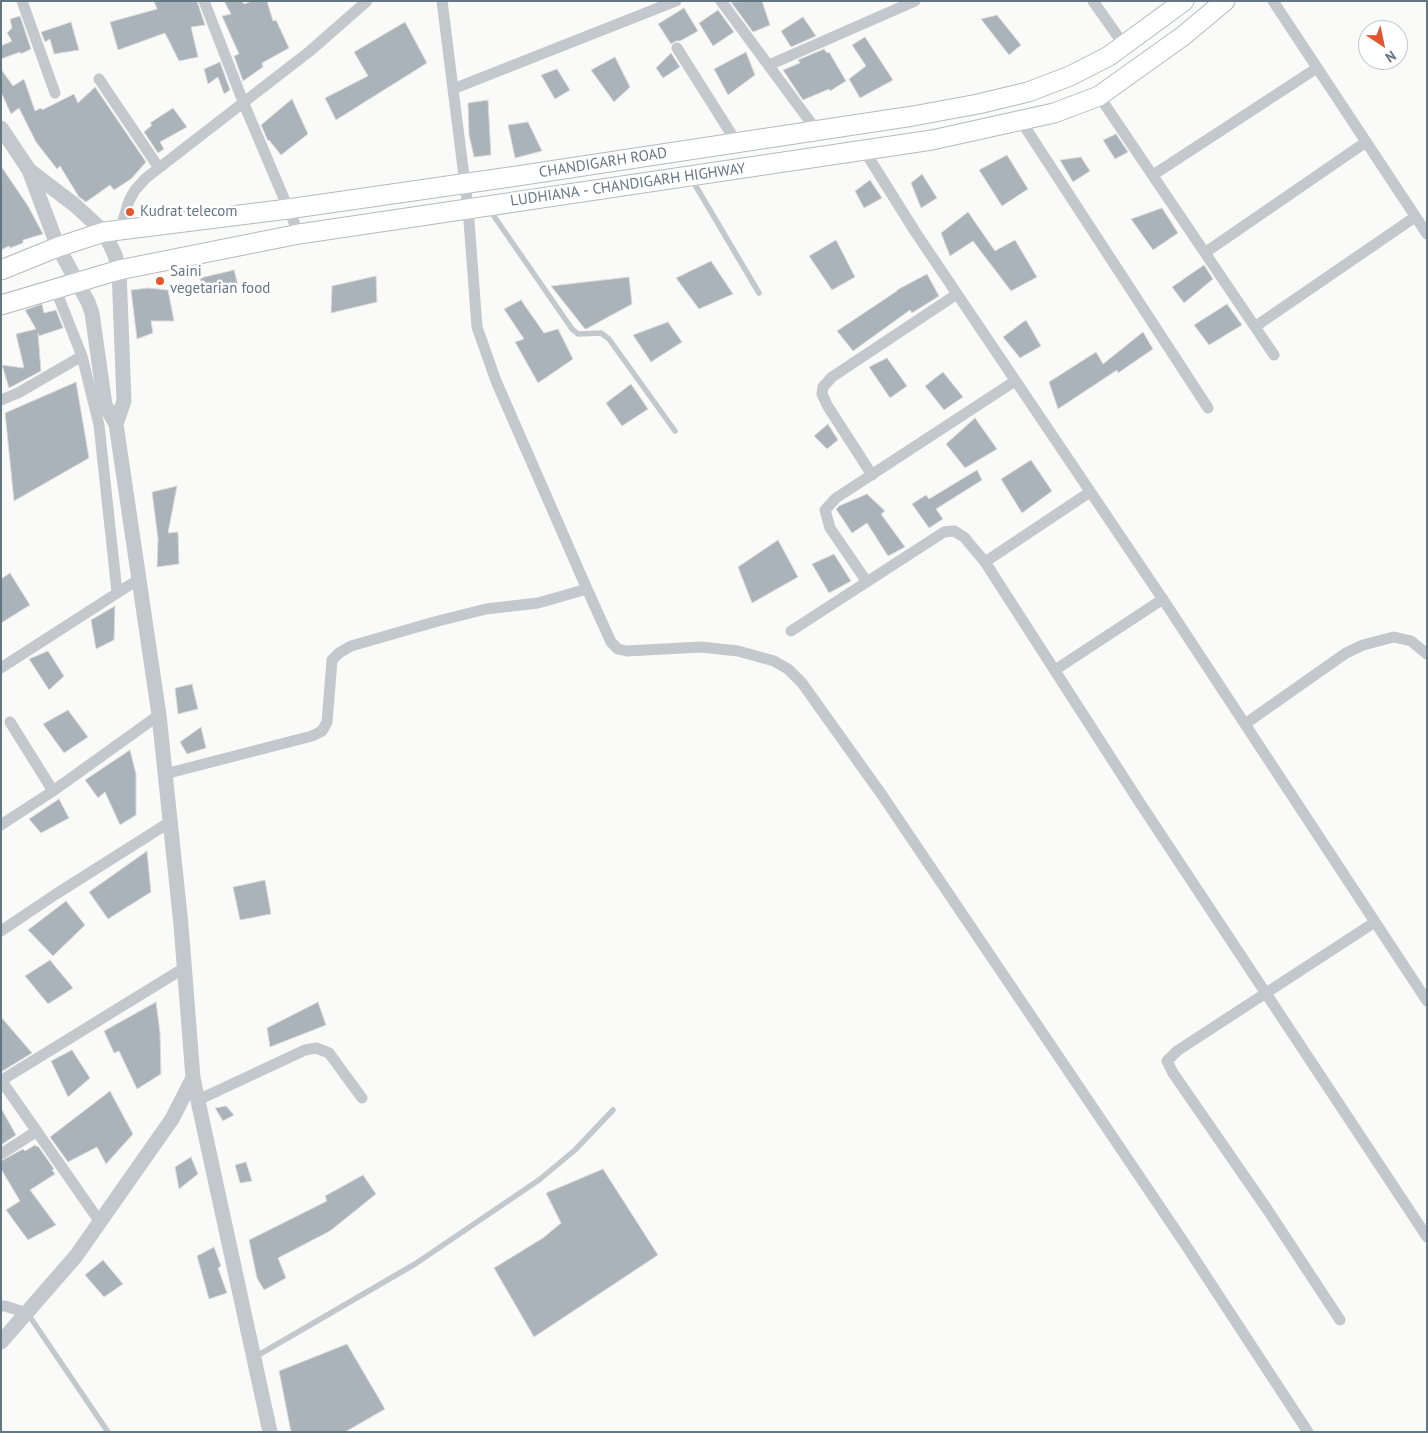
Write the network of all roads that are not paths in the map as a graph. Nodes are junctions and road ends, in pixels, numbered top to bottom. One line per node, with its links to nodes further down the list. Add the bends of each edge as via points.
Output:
1 (22, 1): 19 (street)
2 (204, 1): 21 (street)
3 (368, 1): 21 (street)
4 (442, 1): 18 (street)
5 (676, 1): 12 (street)
6 (721, 1): 15 (street)
7 (915, 1): 15 (street)
8 (1093, 1): 13 (street)
9 (1184, 1): 13 (main road, CHANDIGARH ROAD)
10 (1225, 1): 20 (main road, LUDHIANA - CHANDIGARH HIGHWAY, via 1183,36)
11 (1273, 1): 16 (street)
12 (656, 5): 18 (street)
13 (1124, 45): 24 (main road, CHANDIGARH ROAD, via 1110,56 1070,76 1028,92 960,108)
14 (677, 48): 26 (street)
15 (769, 66): 24 (street)
16 (1317, 68): 25 (street); 30 (street)
17 (99, 79): 28 (street)
18 (453, 89): 32 (street)
19 (55, 93)
20 (1099, 96): 22 (main road, LUDHIANA - CHANDIGARH HIGHWAY); 30 (street)
21 (244, 104): 28 (street); 34 (street)
22 (1021, 121): 27 (main road, LUDHIANA - CHANDIGARH HIGHWAY, via 932,140); 53 (street)
23 (1, 128): 29 (street)
24 (817, 131): 26 (main road, CHANDIGARH ROAD)
25 (1366, 142): 35 (street); 40 (street)
26 (737, 143): 32 (main road, CHANDIGARH ROAD)
27 (864, 150): 31 (main road, LUDHIANA - CHANDIGARH HIGHWAY); 46 (street)
28 (159, 168): 36 (street, via 135,190)
29 (29, 170): 36 (street); 39 (street)
30 (1153, 175): 40 (street)
31 (689, 176): 33 (main road, LUDHIANA - CHANDIGARH HIGHWAY); 45 (lane)
32 (465, 183): 33 (street); 34 (main road, CHANDIGARH ROAD)
33 (477, 207): 37 (main road, LUDHIANA - CHANDIGARH HIGHWAY); 55 (lane, via 572,329 578,334 601,333 609,339); 61 (street, via 477,327 496,381)
34 (288, 209): 36 (main road, CHANDIGARH ROAD); 37 (street)
35 (1416, 217): 38 (street); 48 (street)
36 (112, 231): 39 (main road, CHANDIGARH ROAD); 42 (street)
37 (299, 234): 42 (main road, LUDHIANA - CHANDIGARH HIGHWAY)
38 (1427, 234)
39 (58, 247): 41 (main road, CHANDIGARH ROAD); 43 (street)
40 (1206, 252): 48 (street)
41 (1, 270)
42 (119, 270): 43 (main road, LUDHIANA - CHANDIGARH HIGHWAY); 54 (street, via 124,401)
43 (78, 282): 44 (main road, LUDHIANA - CHANDIGARH HIGHWAY); 54 (street, via 92,313 105,405)
44 (55, 288): 47 (main road, LUDHIANA - CHANDIGARH HIGHWAY); 50 (street)
45 (759, 292)
46 (957, 294): 51 (street); 56 (street, via 832,377 823,387 827,405)
47 (1, 305)
48 (1256, 326): 49 (street)
49 (1274, 355)
50 (82, 356): 52 (street); 62 (street, via 99,425)
51 (1015, 381): 56 (street); 57 (street)
52 (1, 400)
53 (1208, 408)
54 (116, 424): 59 (street)
55 (675, 431)
56 (872, 475): 60 (street, via 836,498 825,510 830,528)
57 (1090, 492): 58 (street); 63 (street)
58 (985, 562): 60 (street, via 964,537 954,531 944,532); 67 (street)
59 (139, 579): 62 (street); 68 (street)
60 (866, 582): 64 (street)
61 (587, 589): 71 (street, via 538,603 486,609 351,646 332,660 327,722 322,731); 96 (street, via 611,642 618,649 701,647 738,651 774,661 802,683 882,795)
62 (117, 592): 66 (street)
63 (1163, 600): 67 (street); 70 (street)
64 (791, 631)
65 (1427, 654): 70 (street, via 1412,641 1394,637 1363,645 1346,653)
66 (1, 668)
67 (1056, 670): 78 (street)
68 (159, 715): 71 (street); 72 (street)
69 (10, 722): 72 (street)
70 (1245, 724): 75 (street)
71 (165, 774): 73 (street)
72 (53, 791): 74 (street)
73 (170, 822): 76 (street); 77 (street)
74 (1, 825)
75 (1375, 922): 78 (street); 79 (street)
76 (1, 931)
77 (184, 968): 80 (street); 81 (street)
78 (1266, 993): 88 (street); 91 (street, via 1177,1051 1168,1061)
79 (1427, 1001)
80 (193, 1078): 83 (street); 87 (street, via 172,1119)
81 (2, 1080): 85 (street)
82 (362, 1098): 83 (street, via 329,1053 316,1048 305,1050)
83 (198, 1100): 93 (street)
84 (613, 1110): 93 (lane, via 575,1150 540,1180 415,1264)
85 (37, 1131): 86 (street); 87 (street)
86 (1, 1154)
87 (100, 1222): 90 (street, via 76,1256)
88 (1427, 1237)
89 (1, 1306): 90 (street)
90 (27, 1313): 92 (street); 94 (lane)
91 (1340, 1320)
92 (1, 1342)
93 (253, 1358): 95 (street)
94 (108, 1432)
95 (270, 1432)
96 (1308, 1432)

